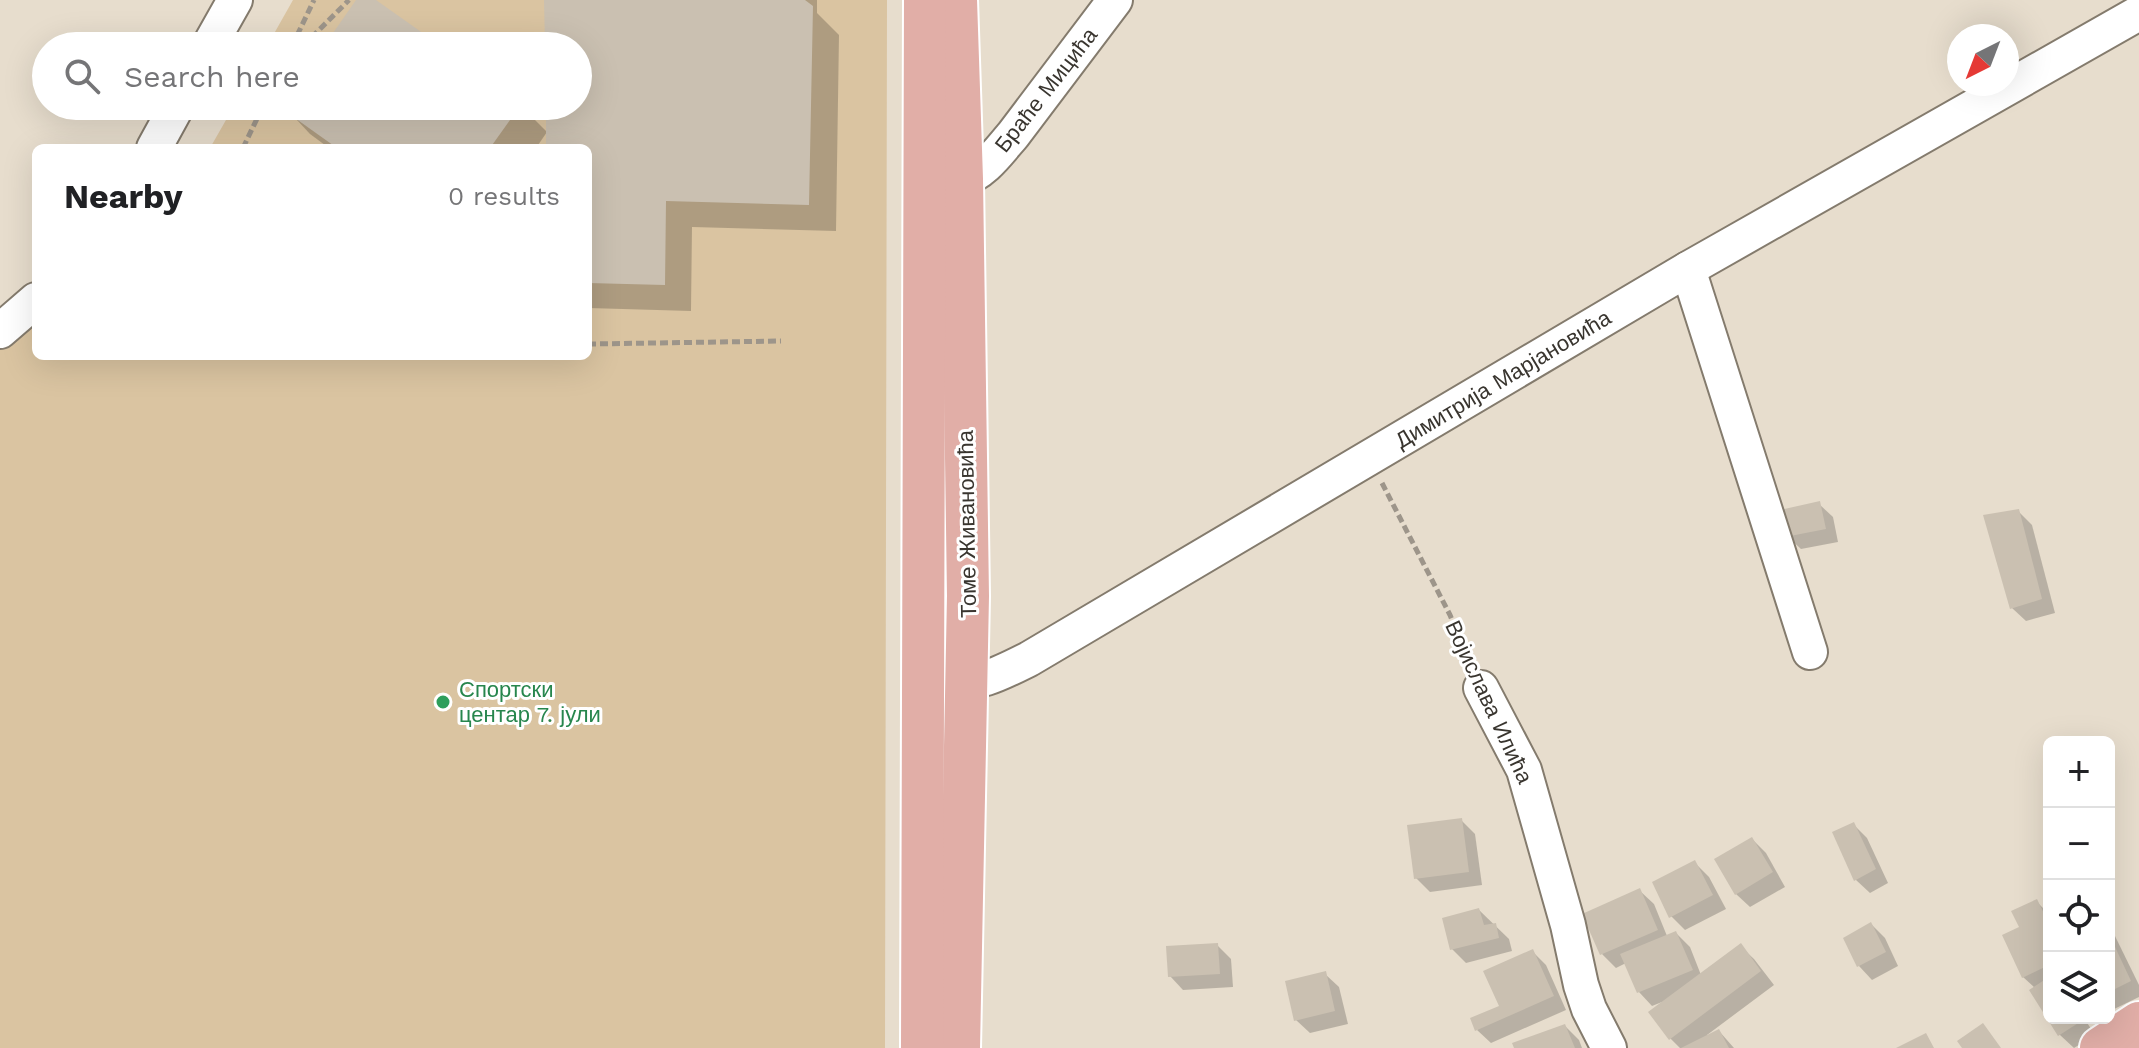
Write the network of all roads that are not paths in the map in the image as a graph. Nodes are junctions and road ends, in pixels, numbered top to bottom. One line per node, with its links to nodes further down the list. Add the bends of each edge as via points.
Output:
1 (235, 0): 7 (street)
2 (925, 0): 11 (main road, Томе Живановића)
3 (956, 0): 11 (main road, Томе Живановића)
4 (1115, 0): 11 (street, Браће Мицића, via 982,168)
5 (2112, 0): 8 (street, Димитрија Марјановића)
6 (2139, 13): 8 (street, Димитрија Марјановића)
7 (217, 32)
8 (2076, 49): 12 (street, Димитрија Марјановића)
9 (169, 120): 10 (street)
10 (156, 144)
11 (943, 181): 16 (main road, Томе Живановића); 17 (main road, Томе Живановића)
12 (1688, 269): 15 (street); 17 (street, Димитрија Марјановића, via 1029,659)
13 (32, 303): 14 (street)
14 (0, 331)
15 (1810, 652)
16 (923, 683): 17 (street, Димитрија Марјановића); 20 (main road, Томе Живановића)
17 (968, 684): 21 (main road, Томе Живановића)
18 (1481, 688): 22 (street, Војислава Илића, via 1524,770 1581,985)
19 (2139, 1023): 23 (main road)
20 (922, 1048)
21 (959, 1048)
22 (1609, 1048)
23 (2101, 1048)

